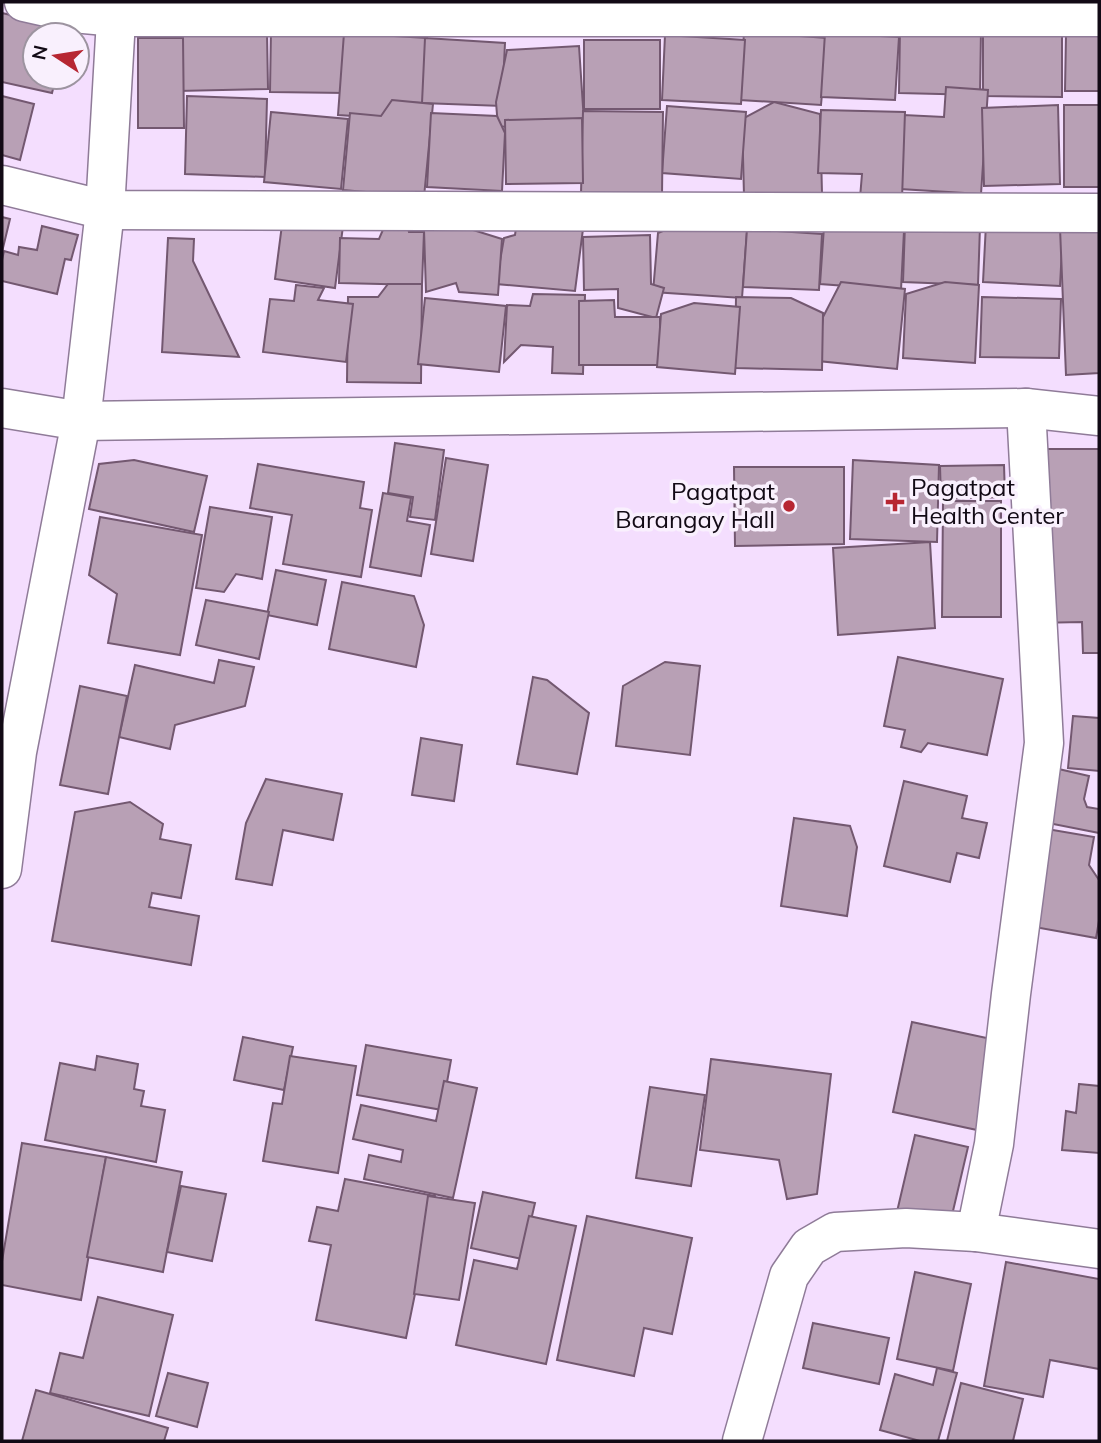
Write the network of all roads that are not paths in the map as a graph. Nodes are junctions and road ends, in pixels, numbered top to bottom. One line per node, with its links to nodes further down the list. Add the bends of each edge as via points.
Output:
1 (24, 2): 2 (street, via 74,13)
2 (117, 10): 3 (street); 5 (street)
3 (1099, 17)
4 (2, 185): 5 (street)
5 (105, 210): 6 (street); 10 (street)
6 (1099, 213)
7 (2, 408): 10 (street)
8 (1026, 408): 9 (street); 10 (street); 13 (street, via 1044,743 994,1144)
9 (1099, 416)
10 (81, 421): 11 (street)
11 (9, 743): 12 (street)
12 (2, 869)
13 (976, 1232): 14 (street); 15 (street, via 906,1228 835,1233 809,1247 789,1276)
14 (1099, 1249)
15 (742, 1441)

